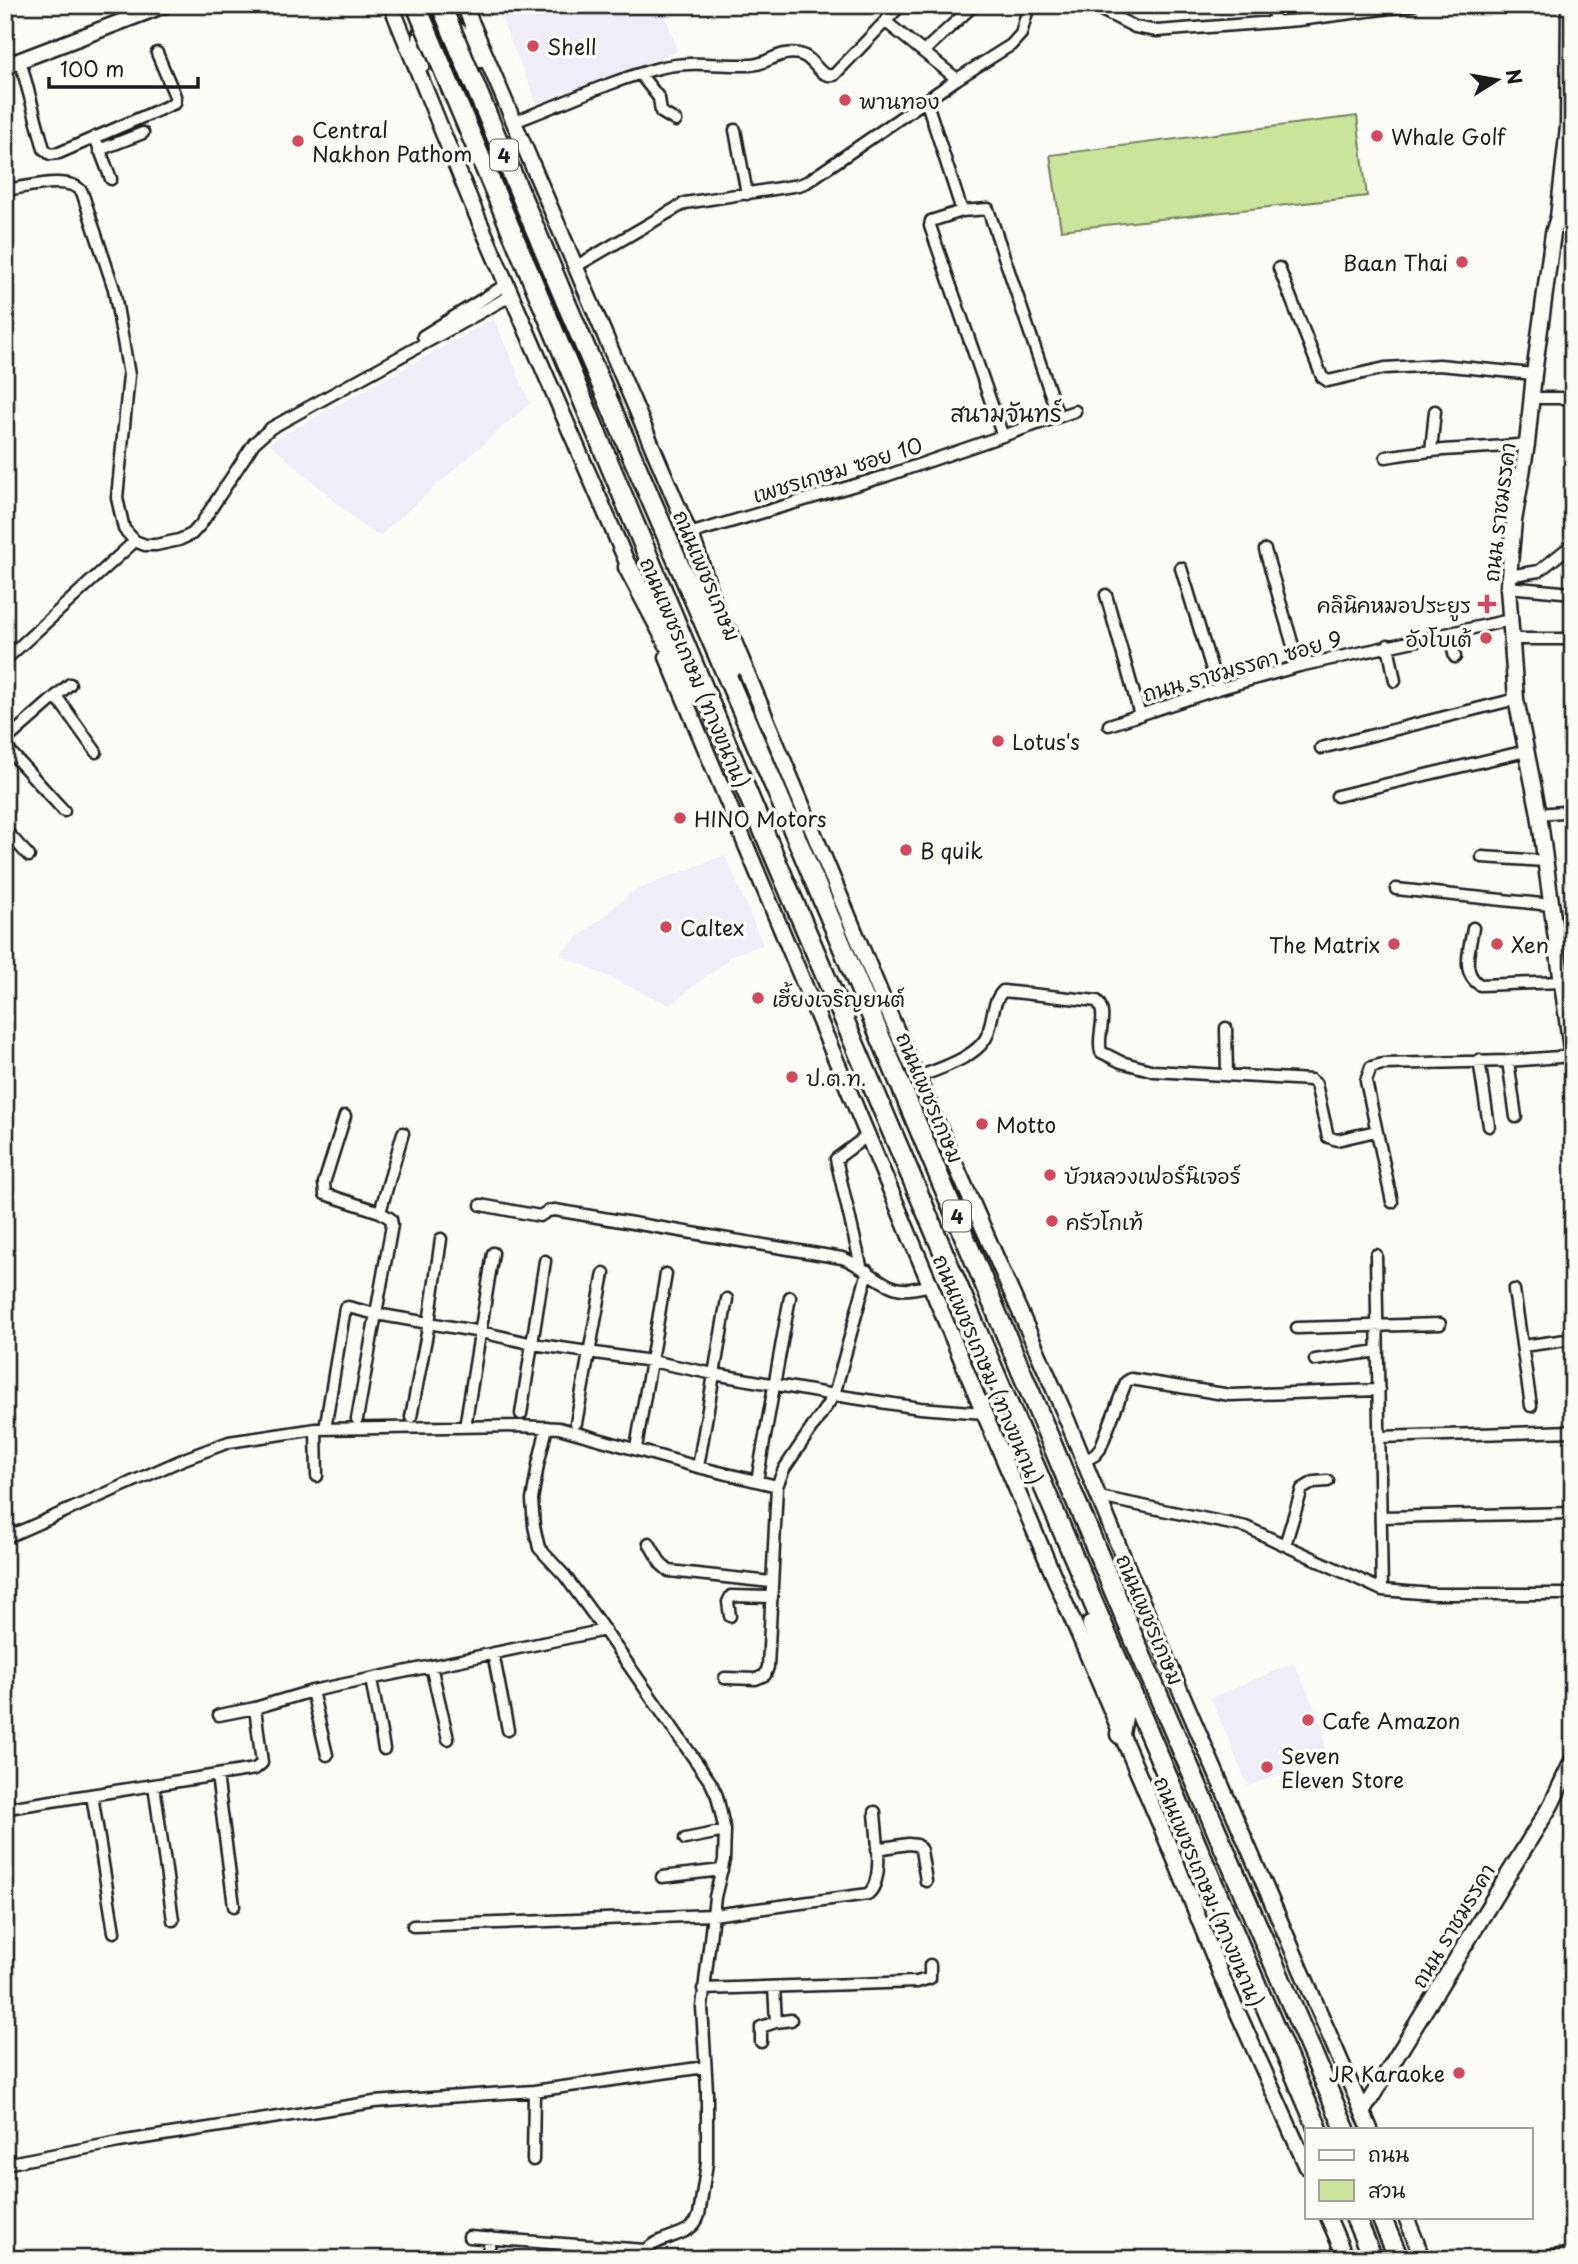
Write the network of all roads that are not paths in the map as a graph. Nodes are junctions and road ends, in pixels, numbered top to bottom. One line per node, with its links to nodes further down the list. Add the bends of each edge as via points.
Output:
1 (165, 5): 18 (main road)
2 (391, 5): 26 (main road, ถนนเพชรเกษม (ทางขนาน) / 4)
3 (416, 5): 78 (highway, 4, bridge)
4 (441, 5): 76 (highway, ถนนเพชรเกษม / 4, bridge)
5 (464, 5): 22 (main road, 4)
6 (901, 5): 14 (street)
7 (974, 5): 16 (street)
8 (1028, 5): 21 (street, via 1018,40)
9 (1091, 5): 13 (street, via 1144,30)
10 (1272, 5): 13 (street)
11 (1413, 5): 13 (street)
12 (1569, 5): 20 (main road, ถนน ราชมรรคา)
13 (1275, 21)
14 (886, 22): 16 (street); 19 (street, via 834,75 828,76 799,53 752,65 689,63)
15 (5, 47): 18 (street)
16 (923, 52): 21 (street)
17 (157, 53): 29 (street, via 175,103)
18 (12, 63): 29 (street, via 46,152 59,153)
19 (640, 74): 24 (street, via 659,98 661,112); 25 (street)
20 (1571, 74): 38 (main road, ถนน ราชมรรคา, via 1558,217)
21 (957, 79): 23 (street)
22 (498, 85): 25 (main road, 4); 26 (main road, via 461,33 452,25 430,24 421,32 419,52)
23 (926, 100): 33 (street, via 807,182); 34 (street)
24 (676, 121)
25 (514, 122): 35 (main road, 4)
26 (440, 123): 37 (main road, ถนนเพชรเกษม (ทางขนาน) / 4)
27 (735, 130): 33 (street)
28 (143, 133): 30 (street)
29 (95, 137): 30 (street)
30 (99, 150): 31 (street)
31 (111, 178)
32 (5, 190): 49 (street, via 46,183 75,186 82,192 114,289 129,375 117,498 124,529)
33 (747, 194): 35 (street, via 685,204)
34 (962, 211): 43 (street, via 988,209); 44 (street, via 931,221 930,226)
35 (575, 267): 48 (main road, 4)
36 (1279, 268): 38 (street, via 1328,382 1385,368 1439,365)
37 (509, 290): 49 (street, via 271,428 254,443 192,534 156,545); 52 (main road, ถนนเพชรเกษม (ทางขนาน) / 4)
38 (1534, 374): 39 (main road, ถนน ราชมรรคา)
39 (1532, 398): 40 (street); 45 (main road, ถนน ราชมรรคา)
40 (1573, 398)
41 (1075, 411): 43 (street, เพชรเกษม ซอย 10)
42 (1435, 411): 46 (street)
43 (1058, 416): 44 (street, เพชรเกษม ซอย 10)
44 (1002, 435): 48 (street, เพชรเกษม ซอย 10, via 886,476)
45 (1527, 444): 46 (street); 54 (main road, ถนน ราชมรรคา)
46 (1431, 451): 47 (street)
47 (1387, 457)
48 (690, 534): 76 (highway); 95 (main road, 4)
49 (135, 541): 63 (street)
50 (1573, 544): 54 (street, via 1539,571)
51 (1265, 550): 64 (street)
52 (628, 566): 78 (highway); 101 (main road, ถนนเพชรเกษม (ทางขนาน) / 4)
53 (1181, 568): 67 (street)
54 (1508, 581): 55 (street); 57 (main road, ถนน ราชมรรคา)
55 (1573, 593)
56 (1106, 595): 70 (street)
57 (1510, 620): 58 (street, ถนน ราชมรรคา ซอย 9); 59 (main road, ถนน ราชมรรคา)
58 (1450, 634): 61 (street, ถนน ราชมรรคา ซอย 9); 62 (street)
59 (1512, 639): 60 (street); 69 (main road, ถนน ราชมรรคา)
60 (1573, 639)
61 (1388, 645): 64 (street, ถนน ราชมรรคา ซอย 9); 65 (street)
62 (1455, 657)
63 (5, 660)
64 (1299, 666): 67 (street, ถนน ราชมรรคา ซอย 9)
65 (1395, 681)
66 (70, 684): 68 (street)
67 (1218, 689): 70 (street, ถนน ราชมรรคา ซอย 9)
68 (56, 696): 72 (street); 75 (street)
69 (1516, 699): 73 (street); 74 (main road, ถนน ราชมรรคา)
70 (1140, 715): 71 (street, ถนน ราชมรรคา ซอย 9)
71 (1109, 725)
72 (5, 743): 79 (street)
73 (1321, 748)
74 (1526, 751): 77 (street); 81 (main road, ถนน ราชมรรคา)
75 (96, 752)
76 (777, 792): 203 (highway, ถนนเพชรเกษม / 4)
77 (1337, 796)
78 (752, 804): 157 (highway, 4)
79 (64, 811)
80 (1573, 811): 81 (street)
81 (1539, 814): 85 (main road, ถนน ราชมรรคา)
82 (5, 830): 83 (street)
83 (29, 856)
84 (1482, 857): 85 (street)
85 (1545, 860): 87 (main road, ถนน ราชมรรคา)
86 (1396, 889): 87 (street)
87 (1551, 905): 89 (main road, ถนน ราชมรรคา)
88 (1473, 928): 89 (street, via 1467,971 1471,980 1480,985)
89 (1561, 982): 92 (main road, ถนน ราชมรรคา)
90 (1226, 1028): 94 (street)
91 (1479, 1060): 93 (street); 98 (street); 99 (street, via 1371,1068 1366,1081)
92 (1572, 1060): 93 (street)
93 (1508, 1061): 97 (street)
94 (1227, 1074): 95 (street, via 1154,1071 1121,1062 1101,1052 1103,1011 1097,1001 1003,991 979,1049); 99 (street, via 1311,1080 1331,1139)
95 (918, 1077): 145 (main road, 4)
96 (345, 1116): 104 (street, via 324,1183 325,1194)
97 (1516, 1117)
98 (1489, 1125)
99 (1376, 1131): 102 (street)
100 (403, 1133): 104 (street)
101 (867, 1136): 109 (street, via 836,1159); 112 (main road, ถนนเพชรเกษม (ทางขนาน) / 4)
102 (1392, 1202)
103 (481, 1205): 109 (street, via 540,1216 555,1210 842,1258)
104 (380, 1212): 116 (street, via 393,1225)
105 (441, 1239): 117 (street)
106 (493, 1253): 121 (street)
107 (1376, 1255): 118 (street)
108 (545, 1261): 123 (street)
109 (864, 1269): 112 (street, via 895,1288); 132 (street)
110 (604, 1273): 126 (street)
111 (666, 1274): 128 (street)
112 (931, 1285): 135 (main road, ถนนเพชรเกษม (ทางขนาน) / 4)
113 (1514, 1290): 124 (street)
114 (790, 1297): 130 (street)
115 (727, 1299): 129 (street)
116 (376, 1314): 117 (street); 137 (street); 141 (street, via 345,1308)
117 (429, 1324): 121 (street); 136 (street)
118 (1378, 1324): 119 (street); 120 (street); 125 (street)
119 (1440, 1324)
120 (1297, 1328)
121 (481, 1332): 123 (street); 138 (street)
122 (1573, 1339): 124 (street)
123 (533, 1344): 126 (street); 134 (street)
124 (1523, 1346): 133 (street)
125 (1378, 1350): 127 (street); 131 (street)
126 (590, 1352): 128 (street); 139 (street)
127 (1315, 1360)
128 (651, 1361): 129 (street); 144 (street)
129 (714, 1374): 130 (street); 146 (street)
130 (774, 1383): 132 (street); 148 (street)
131 (1379, 1390): 143 (street); 145 (street, via 1230,1395 1131,1379 1099,1452)
132 (834, 1395): 135 (street); 150 (street)
133 (1531, 1406)
134 (521, 1413)
135 (984, 1413): 172 (main road, ถนนเพชรเกษม (ทางขนาน) / 4)
136 (411, 1417)
137 (357, 1419)
138 (466, 1421)
139 (576, 1423)
140 (547, 1427): 141 (street); 144 (street); 163 (street, via 533,1500 539,1548)
141 (320, 1429): 147 (street); 154 (street, via 229,1442)
142 (1573, 1431): 143 (street)
143 (1380, 1437): 153 (street)
144 (636, 1448): 146 (street)
145 (1084, 1461): 151 (main road, 4)
146 (698, 1467): 148 (street)
147 (317, 1476)
148 (757, 1480): 150 (street)
149 (1328, 1481): 156 (street, via 1302,1489)
150 (777, 1486): 158 (street)
151 (1099, 1497): 156 (street, via 1246,1527); 201 (main road, 4)
152 (1573, 1513): 153 (street)
153 (1381, 1517): 159 (street)
154 (5, 1538)
155 (649, 1543): 158 (street, via 669,1571)
156 (1285, 1545): 159 (street)
157 (1080, 1570): 172 (highway, via 1077,1580 1123,1717); 202 (highway, 4)
158 (771, 1582): 161 (street)
159 (1382, 1590): 160 (street)
160 (1573, 1594)
161 (770, 1597): 162 (street, via 731,1596); 166 (street, via 765,1675)
162 (730, 1616)
163 (605, 1630): 164 (street); 182 (street, via 711,1783)
164 (493, 1653): 165 (street); 171 (street)
165 (431, 1666): 167 (street); 173 (street)
166 (725, 1678)
167 (371, 1679): 168 (street); 174 (street)
168 (312, 1691): 169 (street); 175 (street)
169 (255, 1708): 170 (street); 177 (street, via 262,1763 255,1769)
170 (219, 1715)
171 (508, 1730)
172 (1120, 1734): 206 (main road, ถนนเพชรเกษม (ทางขนาน) / 4)
173 (448, 1739)
174 (384, 1749)
175 (327, 1755)
176 (1573, 1759): 201 (main road, ถนน ราชมรรคา, via 1551,1805)
177 (217, 1775): 178 (street); 188 (street)
178 (154, 1785): 179 (street); 190 (street)
179 (92, 1795): 180 (street); 192 (street)
180 (14, 1807)
181 (875, 1812): 184 (street)
182 (725, 1831): 183 (street); 185 (street)
183 (685, 1839)
184 (877, 1849): 187 (street, via 918,1845); 189 (street, via 876,1884 869,1894)
185 (722, 1870): 186 (street); 189 (street)
186 (662, 1877)
187 (926, 1881)
188 (234, 1906)
189 (712, 1915): 191 (street); 195 (street)
190 (173, 1920)
191 (413, 1926)
192 (114, 1931)
193 (930, 1965): 194 (street, via 930,1976 923,1981)
194 (774, 1987): 195 (street); 197 (street)
195 (703, 1989): 199 (street)
196 (791, 2020): 197 (street)
197 (776, 2022): 198 (street, via 761,2027)
198 (761, 2042)
199 (705, 2067): 200 (street); 215 (street, via 707,2163 697,2222 650,2245)
200 (534, 2091): 205 (street); 207 (street, via 373,2102)
201 (1363, 2111): 204 (main road, 4)
202 (1318, 2128)
203 (1345, 2128)
204 (1370, 2128)
205 (533, 2160)
206 (1305, 2163)
207 (5, 2164)
208 (1328, 2218): 217 (main road)
209 (1355, 2218): 218 (highway)
210 (1381, 2218): 219 (highway)
211 (1406, 2218): 220 (main road)
212 (469, 2237): 213 (street)
213 (491, 2238): 215 (street); 216 (street)
214 (1573, 2253): 221 (street)
215 (643, 2254)
216 (486, 2259)
217 (1346, 2259)
218 (1373, 2259)
219 (1399, 2259)
220 (1423, 2259)
221 (1533, 2259)

